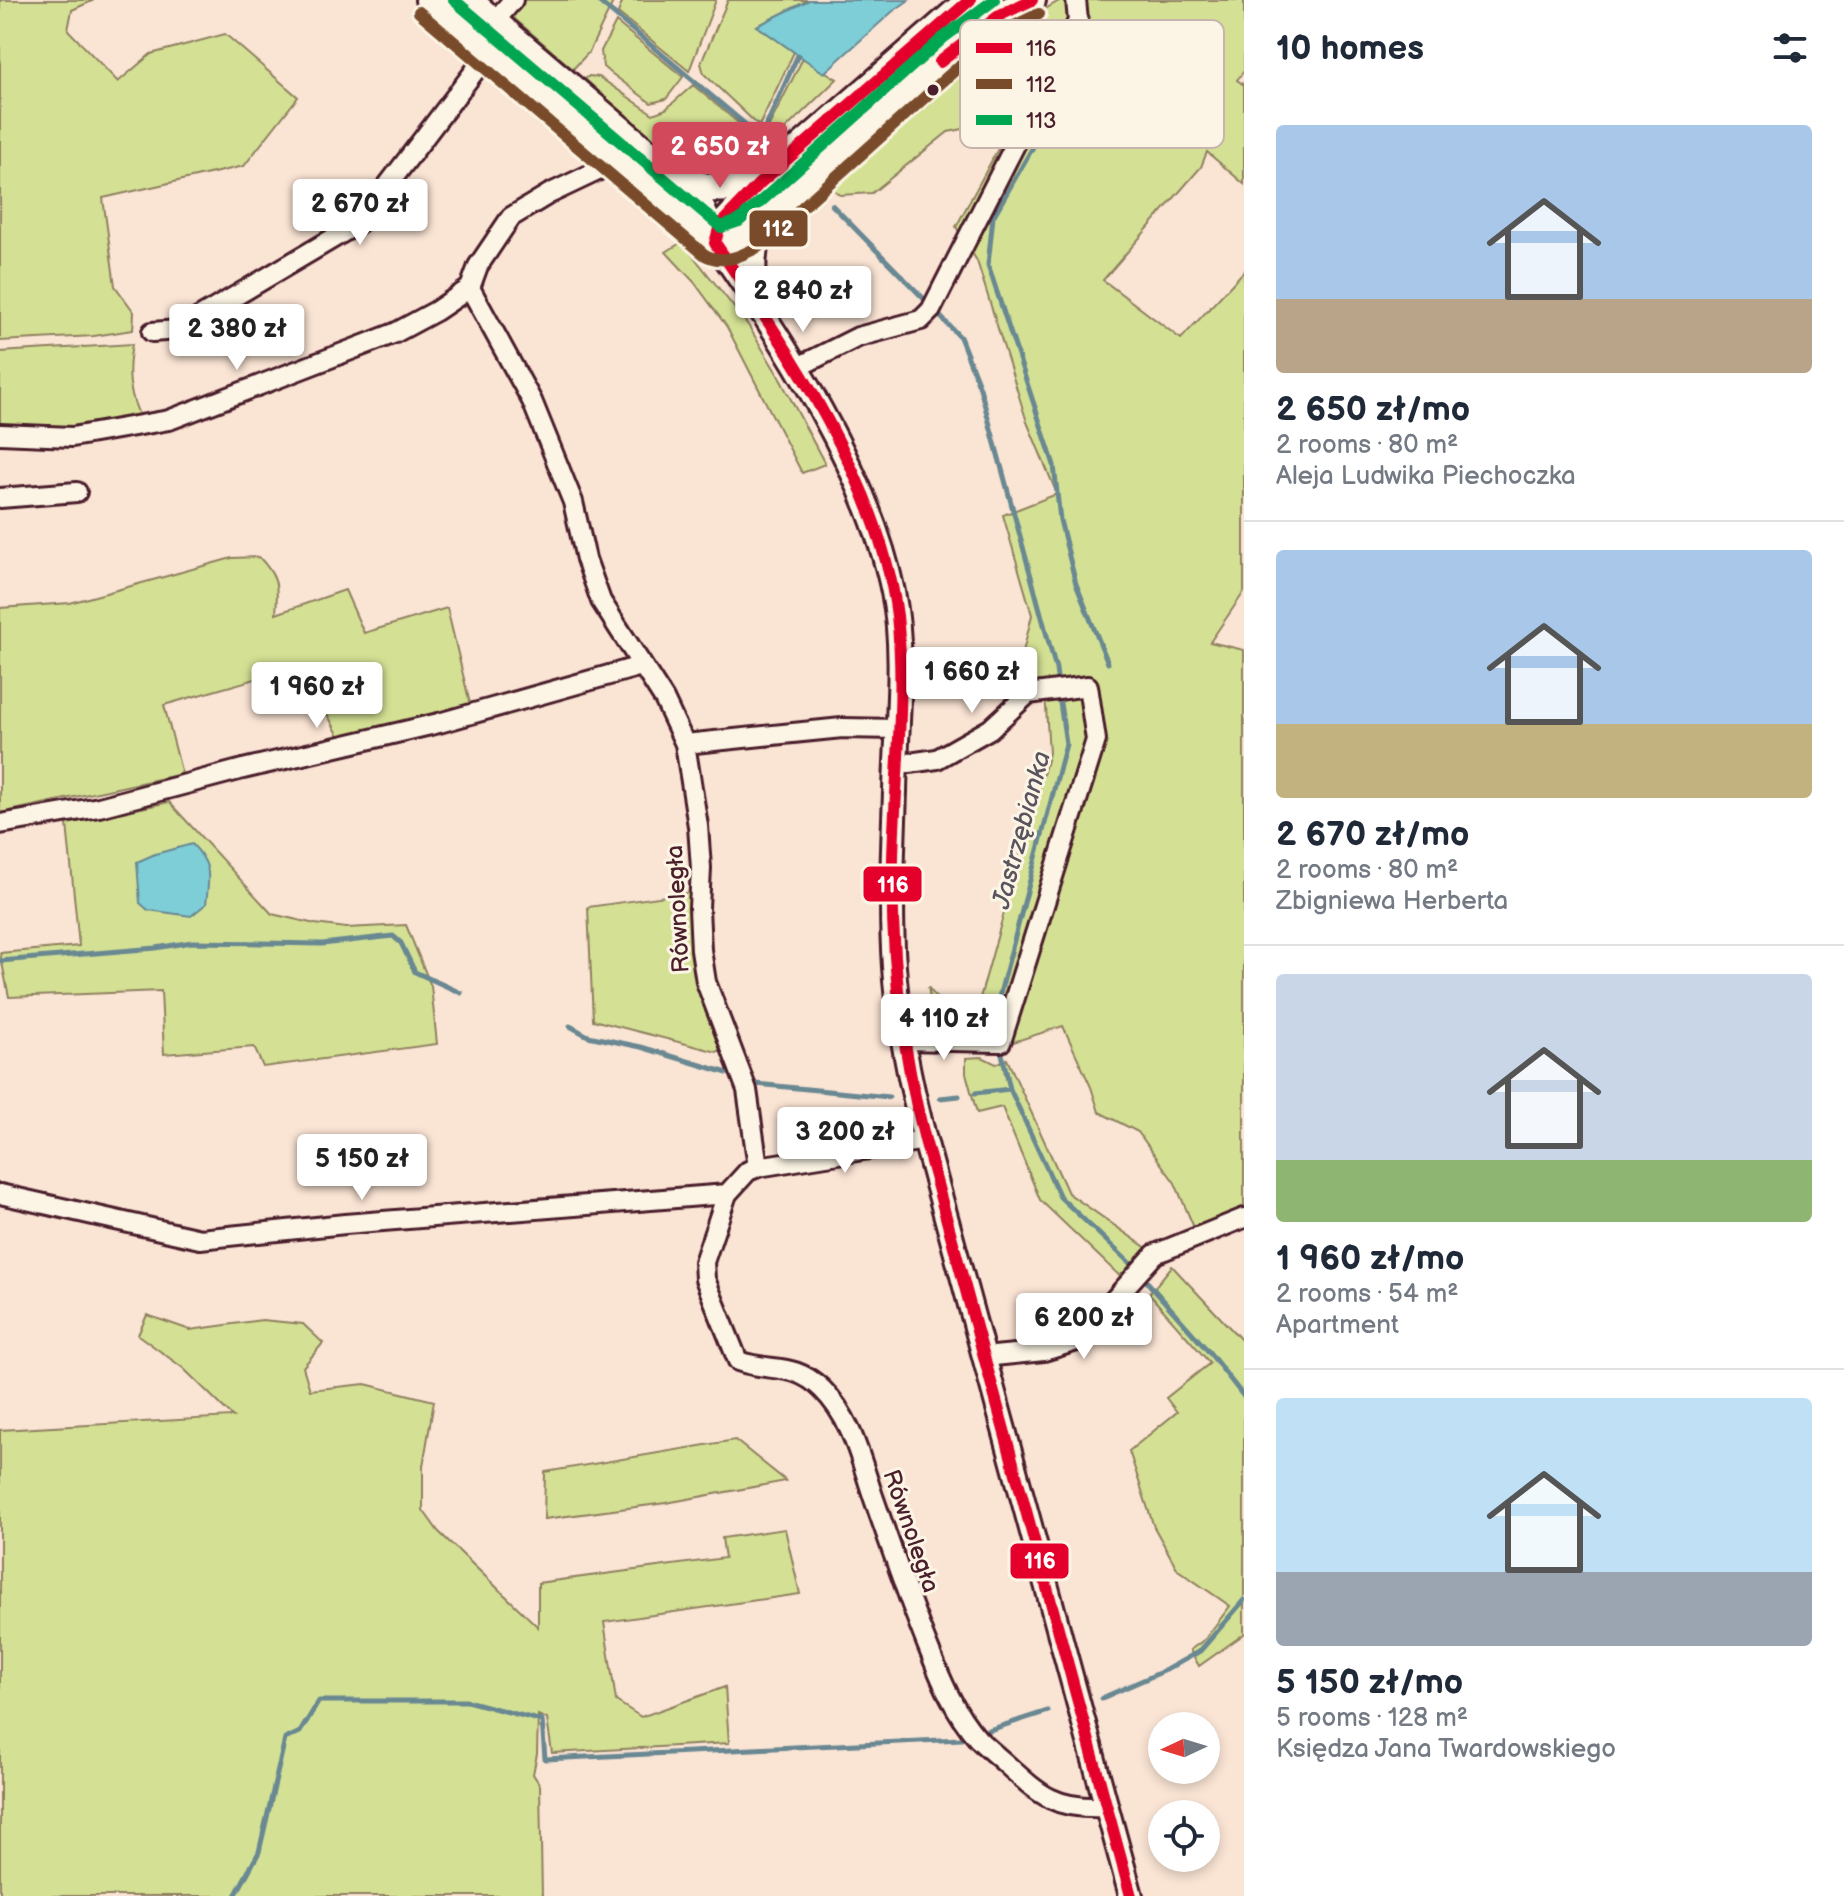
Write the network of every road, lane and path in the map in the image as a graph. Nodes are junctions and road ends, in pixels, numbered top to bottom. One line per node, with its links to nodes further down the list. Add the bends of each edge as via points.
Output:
1 (429, 0): 11 (main road)
2 (468, 0): 9 (main road)
3 (513, 0): 9 (street)
4 (970, 0): 15 (main road)
5 (1032, 0): 7 (main road)
6 (1076, 0): 8 (street)
7 (993, 20)
8 (1078, 20)
9 (494, 22): 14 (main road)
10 (960, 45): 16 (main road)
11 (490, 51): 13 (main road); 20 (street, via 359,223 178,330)
12 (1013, 148): 21 (street, via 928,313 921,320 858,337)
13 (615, 157): 17 (main road); 18 (street, via 608,166 511,217 478,266)
14 (670, 172): 15 (main road, via 721,190); 17 (main road, via 699,203)
15 (760, 183): 17 (street, via 720,225)
16 (765, 217): 17 (main road, via 748,234); 19 (street, via 754,249)
17 (715, 243): 19 (street)
18 (470, 288): 22 (street, via 395,333 169,420 72,437); 25 (street, Równoległa, via 532,401 573,502 601,601)
19 (758, 306): 21 (street)
20 (152, 332)
21 (796, 368): 26 (street, via 841,450 885,561 897,630)
22 (0, 434)
23 (77, 492): 24 (street)
24 (0, 498)
25 (641, 666): 27 (street, Równoległa); 29 (street, via 439,723 99,807)
26 (898, 729): 27 (street, via 842,728); 28 (street)
27 (685, 744): 32 (street, Równoległa, via 700,854 704,972 747,1090)
28 (895, 765): 30 (street, via 892,896); 30 (street, via 937,759 990,729 1028,694 1088,686 1096,740 994,1042)
29 (0, 824)
30 (902, 1040): 31 (street)
31 (925, 1140): 32 (street); 36 (street)
32 (758, 1167): 34 (street, Równoległa)
33 (0, 1194): 34 (street, via 200,1239)
34 (727, 1194): 37 (street, Równoległa, via 704,1262 705,1279 738,1361 805,1375 845,1419 941,1681 977,1738 1027,1784 1058,1804)
35 (1244, 1218): 36 (street, via 1166,1247 1077,1341 1044,1351)
36 (984, 1357): 37 (street)
37 (1107, 1807): 38 (street)
38 (1131, 1896)

